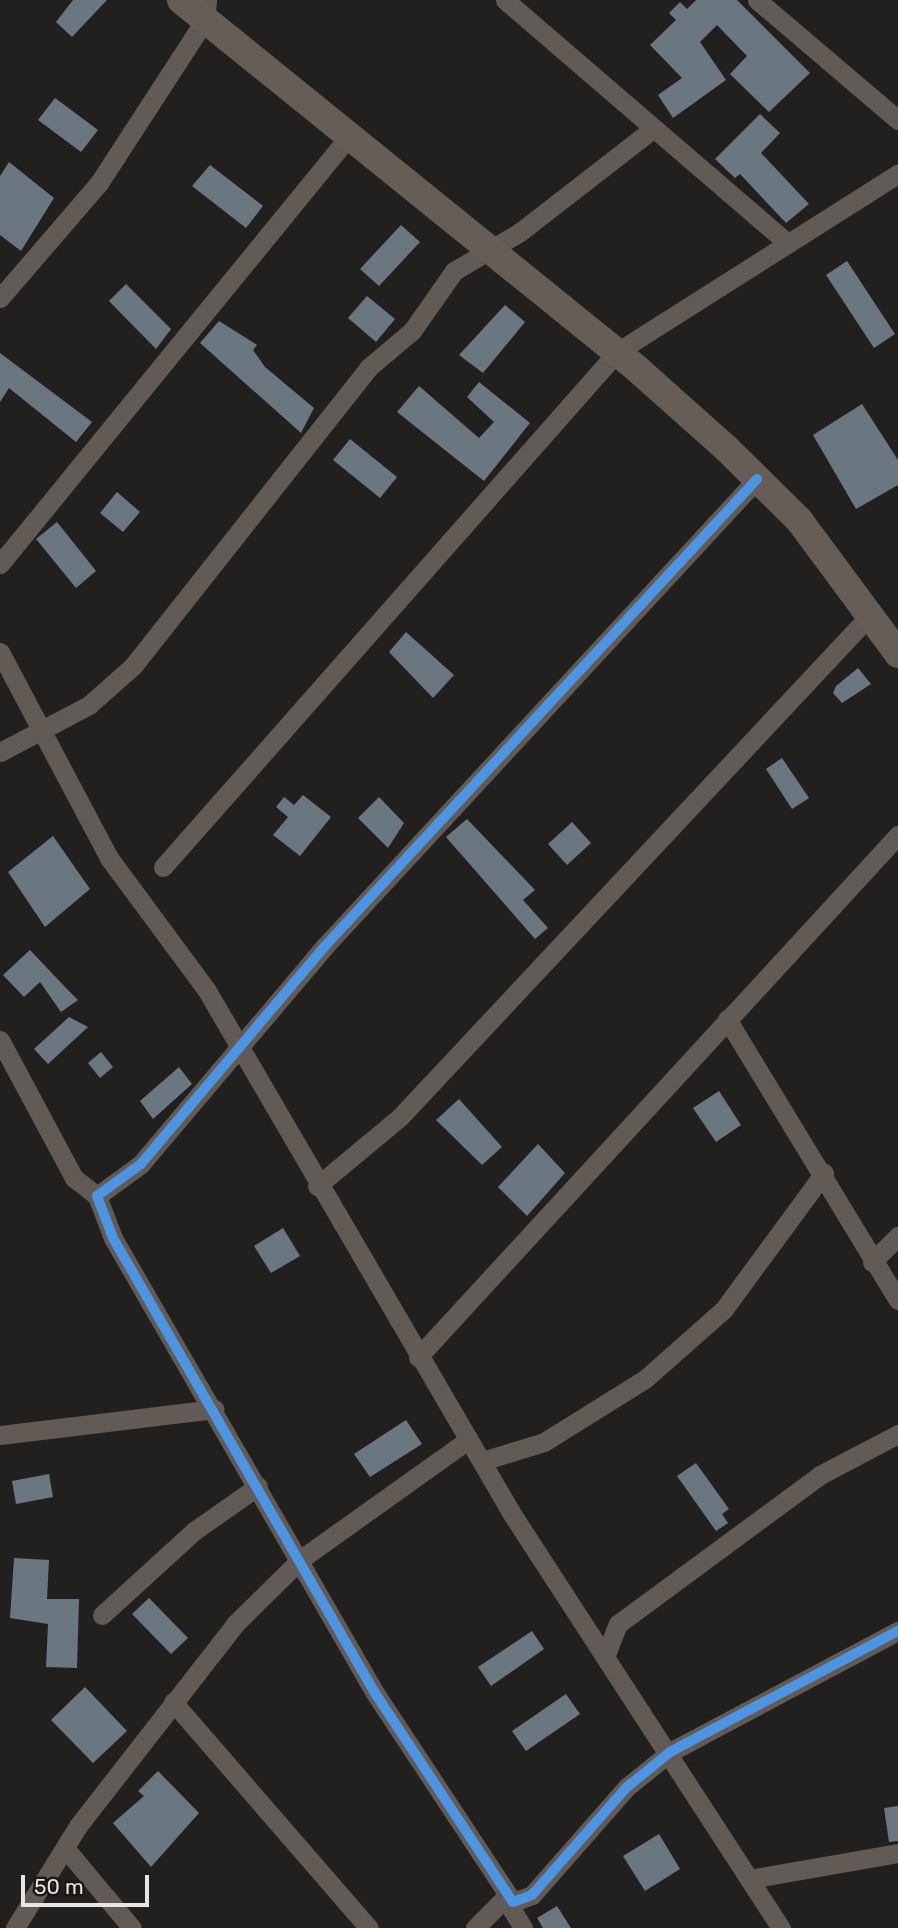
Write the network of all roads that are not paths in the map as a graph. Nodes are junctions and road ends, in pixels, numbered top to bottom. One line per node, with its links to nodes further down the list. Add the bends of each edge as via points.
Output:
1 (181, 0): 4 (street)
2 (505, 0): 6 (street)
3 (757, 0): 5 (street)
4 (206, 10): 7 (street); 11 (street, via 99,183)
5 (898, 120)
6 (653, 129): 9 (street); 10 (street, via 520,232)
7 (350, 135): 10 (street); 14 (street)
8 (898, 174): 9 (street)
9 (788, 243): 12 (street)
10 (488, 249): 12 (street); 18 (street, via 454,271 412,331 380,354 125,674 89,705)
11 (0, 298)
12 (617, 352): 13 (street); 21 (street)
13 (757, 479): 15 (street, via 799,520); 24 (street, via 538,710)
14 (0, 564)
15 (870, 614): 17 (street); 26 (street, via 400,1117)
16 (0, 652): 18 (street)
17 (898, 654)
18 (40, 726): 19 (street); 24 (street, via 109,858 172,935)
19 (0, 752)
20 (898, 835): 22 (street)
21 (163, 867)
22 (727, 1019): 25 (street); 31 (street)
23 (0, 1040): 27 (street, via 74,1178)
24 (241, 1047): 26 (street); 27 (street, via 141,1164)
25 (824, 1173): 29 (street); 36 (street, via 724,1309 645,1379 544,1442)
26 (317, 1186): 31 (street)
27 (97, 1196): 32 (street, via 113,1238)
28 (898, 1236): 29 (street)
29 (872, 1262): 30 (street)
30 (898, 1300)
31 (418, 1357): 35 (street)
32 (214, 1409): 34 (street); 37 (street)
33 (898, 1434): 41 (street, via 820,1475)
34 (0, 1435)
35 (469, 1439): 36 (street); 38 (street)
36 (482, 1461): 40 (street)
37 (258, 1486): 38 (street); 39 (street, via 194,1531)
38 (301, 1559): 44 (street, via 234,1624); 49 (street, via 375,1693)
39 (102, 1615)
40 (586, 1624): 41 (street); 43 (street)
41 (618, 1624): 43 (street)
42 (898, 1631): 45 (street)
43 (607, 1652): 45 (street)
44 (173, 1702): 46 (street); 52 (street)
45 (670, 1752): 48 (street, via 686,1789); 49 (street, via 628,1787 532,1895 520,1902)
46 (65, 1847): 50 (street); 51 (street)
47 (898, 1853): 48 (street)
48 (749, 1879): 55 (street)
49 (505, 1898): 53 (street); 54 (street)
50 (15, 1928)
51 (132, 1928)
52 (369, 1928)
53 (475, 1928)
54 (523, 1928)
55 (782, 1928)

